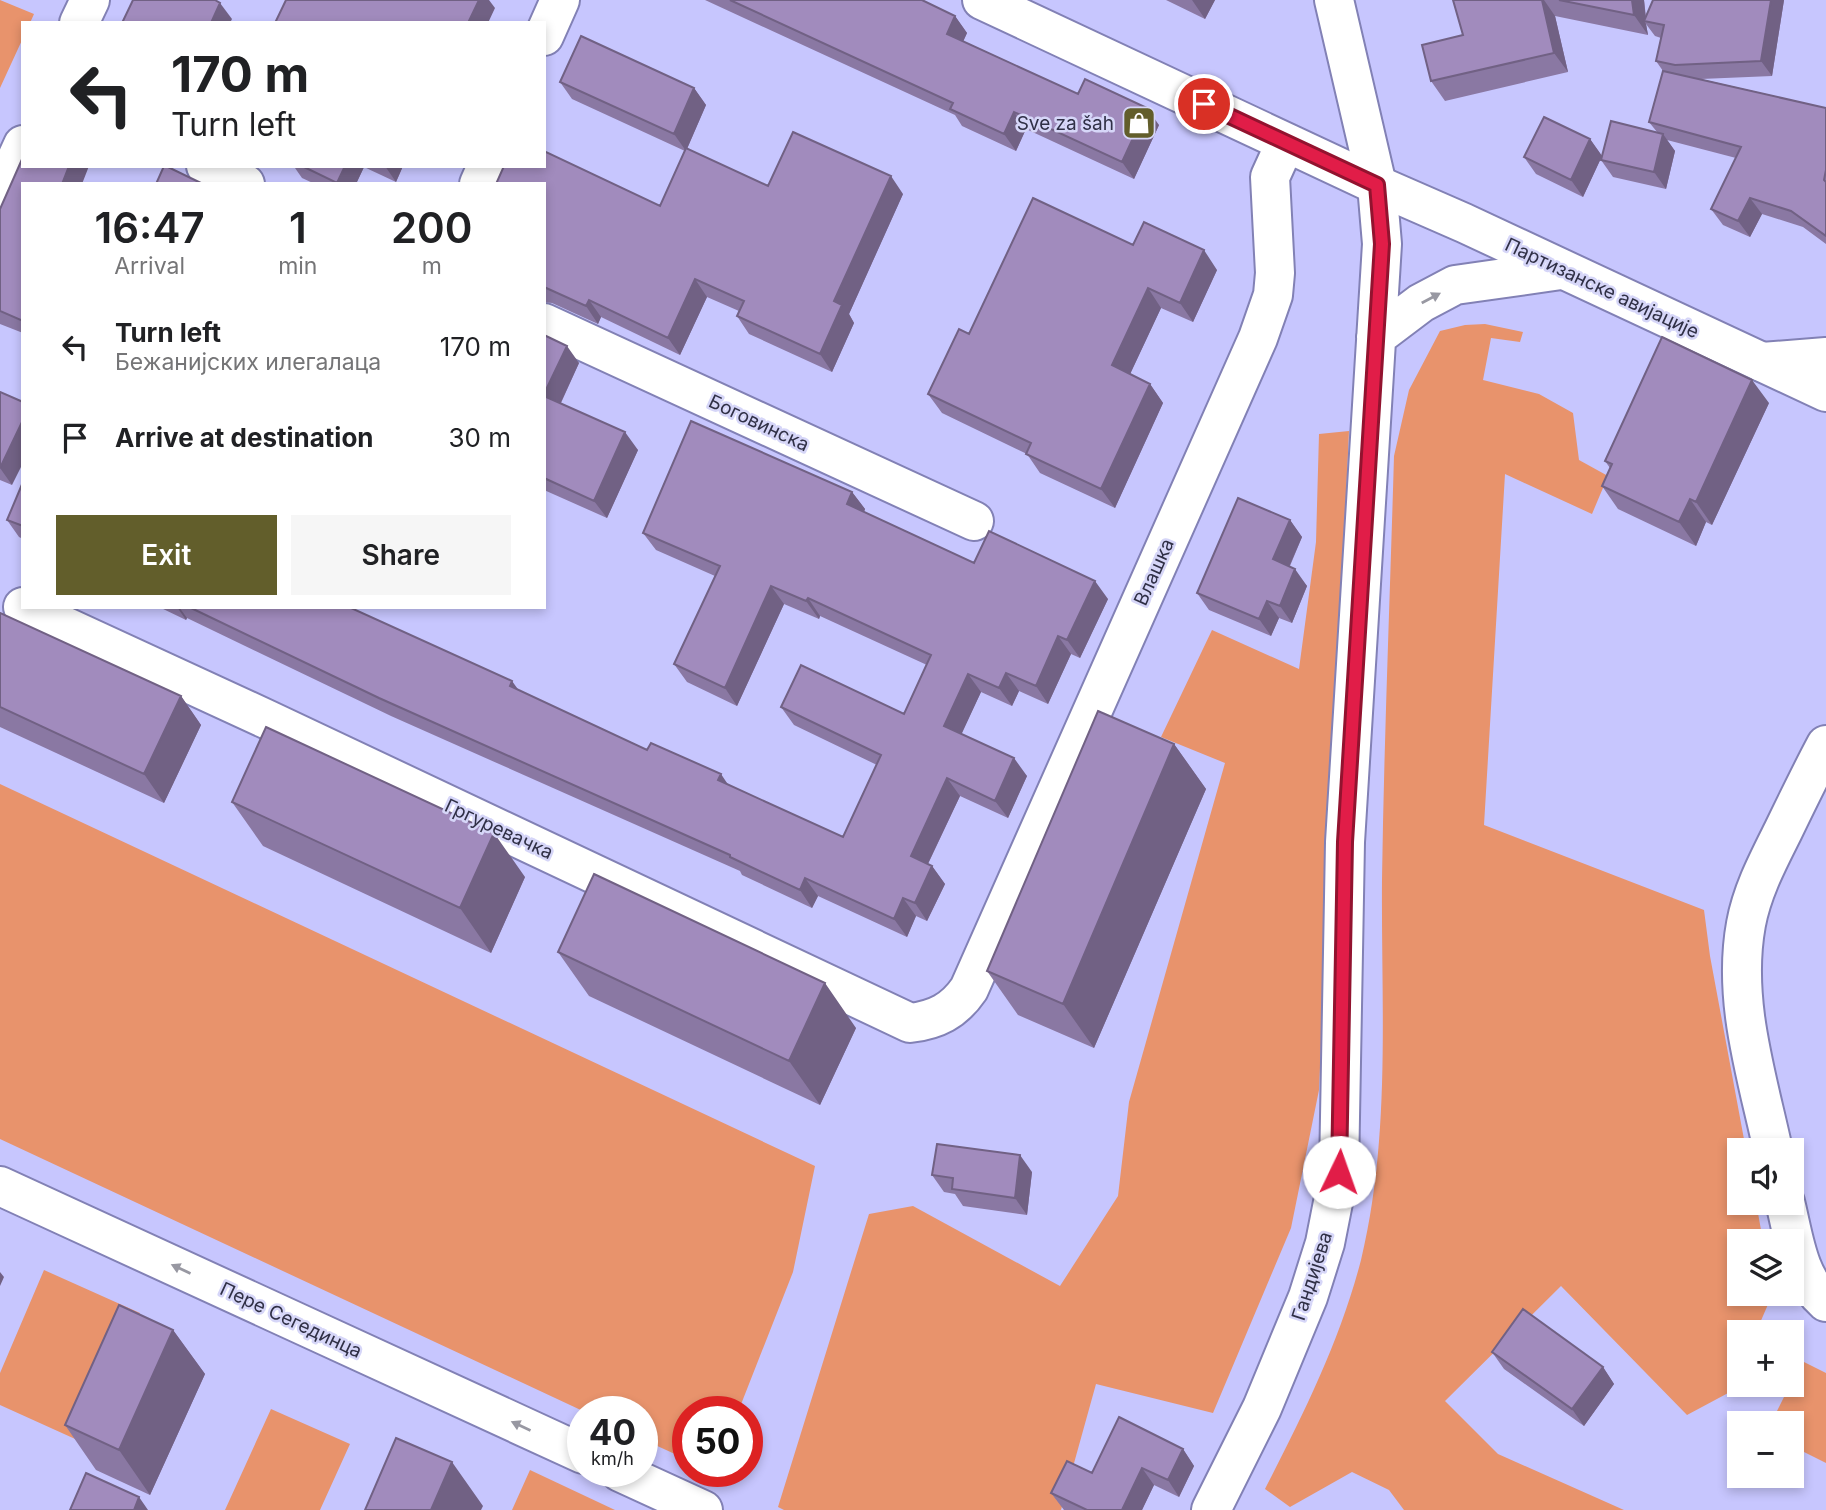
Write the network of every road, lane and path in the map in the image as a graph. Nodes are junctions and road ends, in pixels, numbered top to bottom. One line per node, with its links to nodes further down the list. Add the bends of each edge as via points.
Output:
1 (90, 0): 5 (street)
2 (560, 0): 6 (street)
3 (982, 0): 7 (street, Партизанске авијације)
4 (1334, 0): 11 (street, Гандијева)
5 (80, 21)
6 (546, 32)
7 (1286, 144): 11 (street, Партизанске авијације); 22 (street, Влашка, via 1270,177 1275,273 1268,314)
8 (21, 149): 12 (street)
9 (210, 168): 10 (street)
10 (241, 182)
11 (1377, 185): 13 (street, Партизанске авијације); 15 (street, Гандијева, via 1382,244)
12 (0, 195)
13 (1561, 270): 15 (street, one-way to 13, via 1421,303 1455,285); 17 (street, Партизанске авијације)
14 (546, 324): 19 (street, Боговинска)
15 (1376, 337): 30 (street, Гандијева, via 1345,842 1339,1172 1325,1243 1308,1297 1262,1408)
16 (1826, 357): 17 (street)
17 (1762, 362): 18 (street, Партизанске авијације)
18 (1826, 392)
19 (974, 521)
20 (27, 609): 22 (street, Гргуревачка, via 910,1023 944,1015)
21 (1823, 756): 23 (street, via 1760,878 1746,923 1742,1001)
22 (969, 989)
23 (1770, 1138)
24 (0, 1186): 27 (street, Пере Сегединца, one-way to 24)
25 (1789, 1215): 26 (street, via 1799,1260)
26 (1826, 1302)
27 (567, 1447)
28 (653, 1487): 29 (street)
29 (704, 1510)
30 (1211, 1510)

